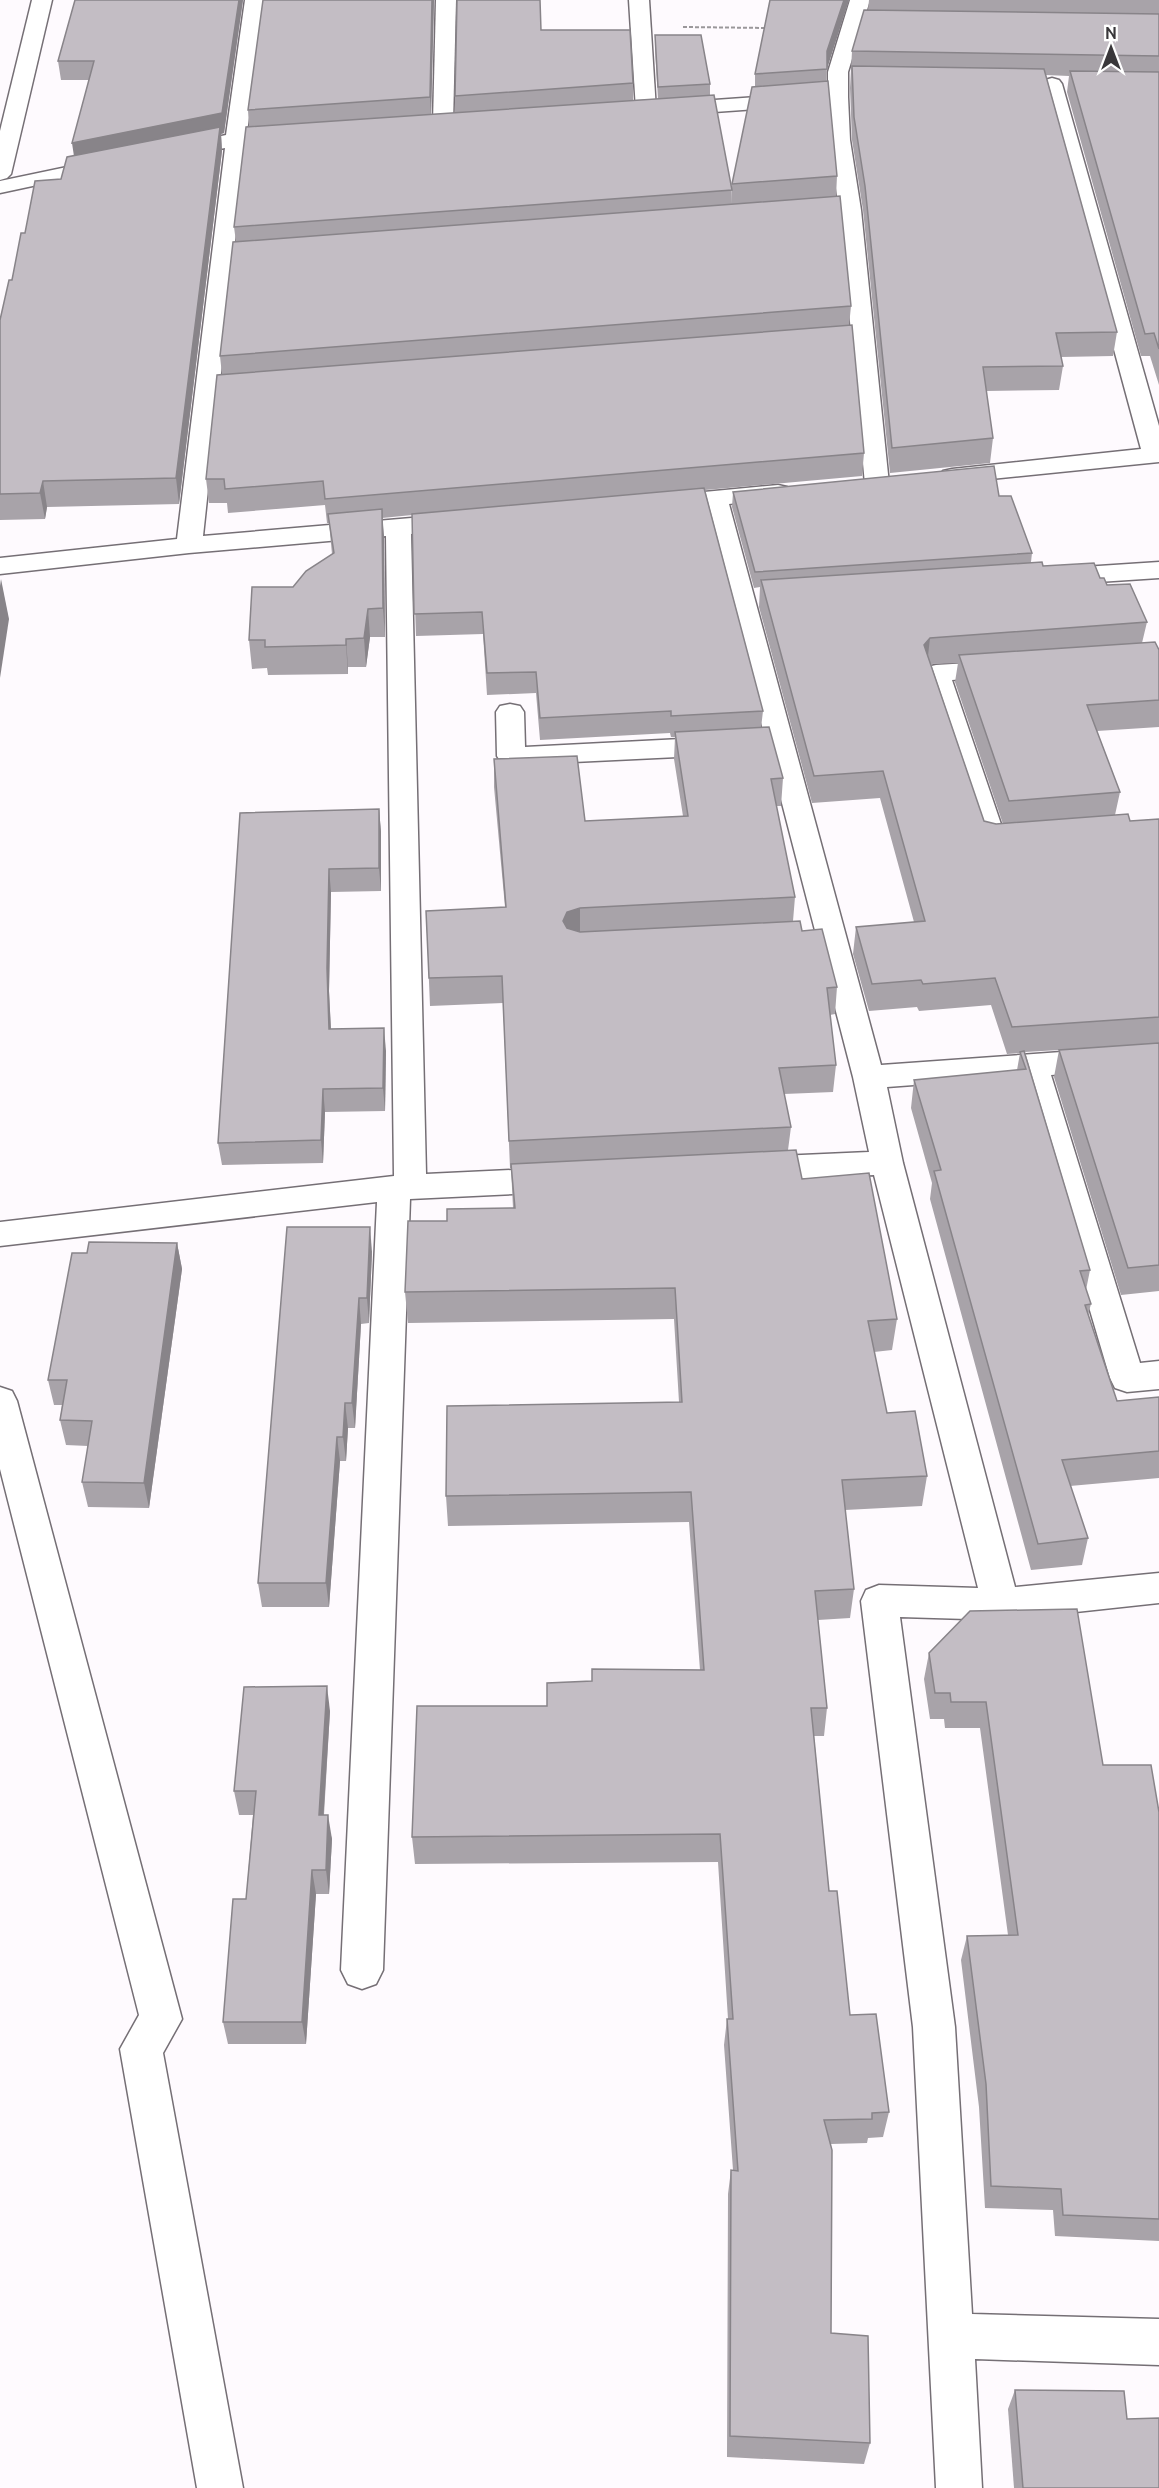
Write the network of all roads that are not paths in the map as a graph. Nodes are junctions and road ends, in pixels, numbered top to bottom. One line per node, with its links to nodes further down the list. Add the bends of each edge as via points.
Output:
1 (42, 0): 23 (street)
2 (446, 0): 17 (street)
3 (639, 0): 14 (street)
4 (860, 0): 7 (street)
5 (254, 6): 6 (street); 20 (street)
6 (276, 7)
7 (853, 22): 8 (street); 13 (street)
8 (876, 22)
9 (861, 80): 13 (street)
10 (1028, 83): 11 (street)
11 (1052, 84): 12 (street); 33 (street)
12 (1076, 84)
13 (838, 88): 14 (street); 25 (street, via 840,140)
14 (646, 110): 15 (street)
15 (624, 112)
16 (465, 122): 17 (street)
17 (442, 123): 18 (street)
18 (420, 125)
19 (305, 134): 20 (street)
20 (236, 139): 21 (street); 28 (street)
21 (157, 155)
22 (124, 162): 24 (street)
23 (0, 174)
24 (0, 187)
25 (850, 210): 26 (street); 29 (street)
26 (779, 215)
27 (295, 252): 28 (street)
28 (224, 257): 32 (street)
29 (863, 339): 30 (street); 33 (street, via 889,483)
30 (791, 344)
31 (278, 384): 32 (street)
32 (206, 390): 39 (street)
33 (1157, 455)
34 (796, 491): 35 (street)
35 (716, 498): 36 (street); 45 (street, via 754,597)
36 (633, 506)
37 (480, 520): 38 (street)
38 (398, 528): 39 (street); 53 (street)
39 (189, 545): 40 (street)
40 (0, 566)
41 (1159, 570): 42 (street)
42 (1028, 579)
43 (1030, 667): 46 (street, via 936,673 992,840)
44 (510, 712): 45 (street, via 511,756)
45 (760, 744): 49 (street, via 818,935)
46 (1040, 836)
47 (1159, 1056): 48 (street)
48 (1033, 1066): 49 (street); 55 (street, via 1127,1378)
49 (869, 1077): 50 (street)
50 (887, 1162): 51 (street); 58 (street)
51 (720, 1171)
52 (589, 1178): 53 (street)
53 (402, 1188): 54 (street); 59 (street)
54 (0, 1234)
55 (1159, 1375)
56 (0, 1401): 62 (street, via 161,2019 141,2049)
57 (1159, 1588): 58 (street)
58 (1001, 1604): 60 (street, via 879,1601 934,2026)
59 (362, 1970)
60 (951, 2336): 61 (street); 63 (street)
61 (1159, 2342)
62 (219, 2488)
63 (959, 2488)

